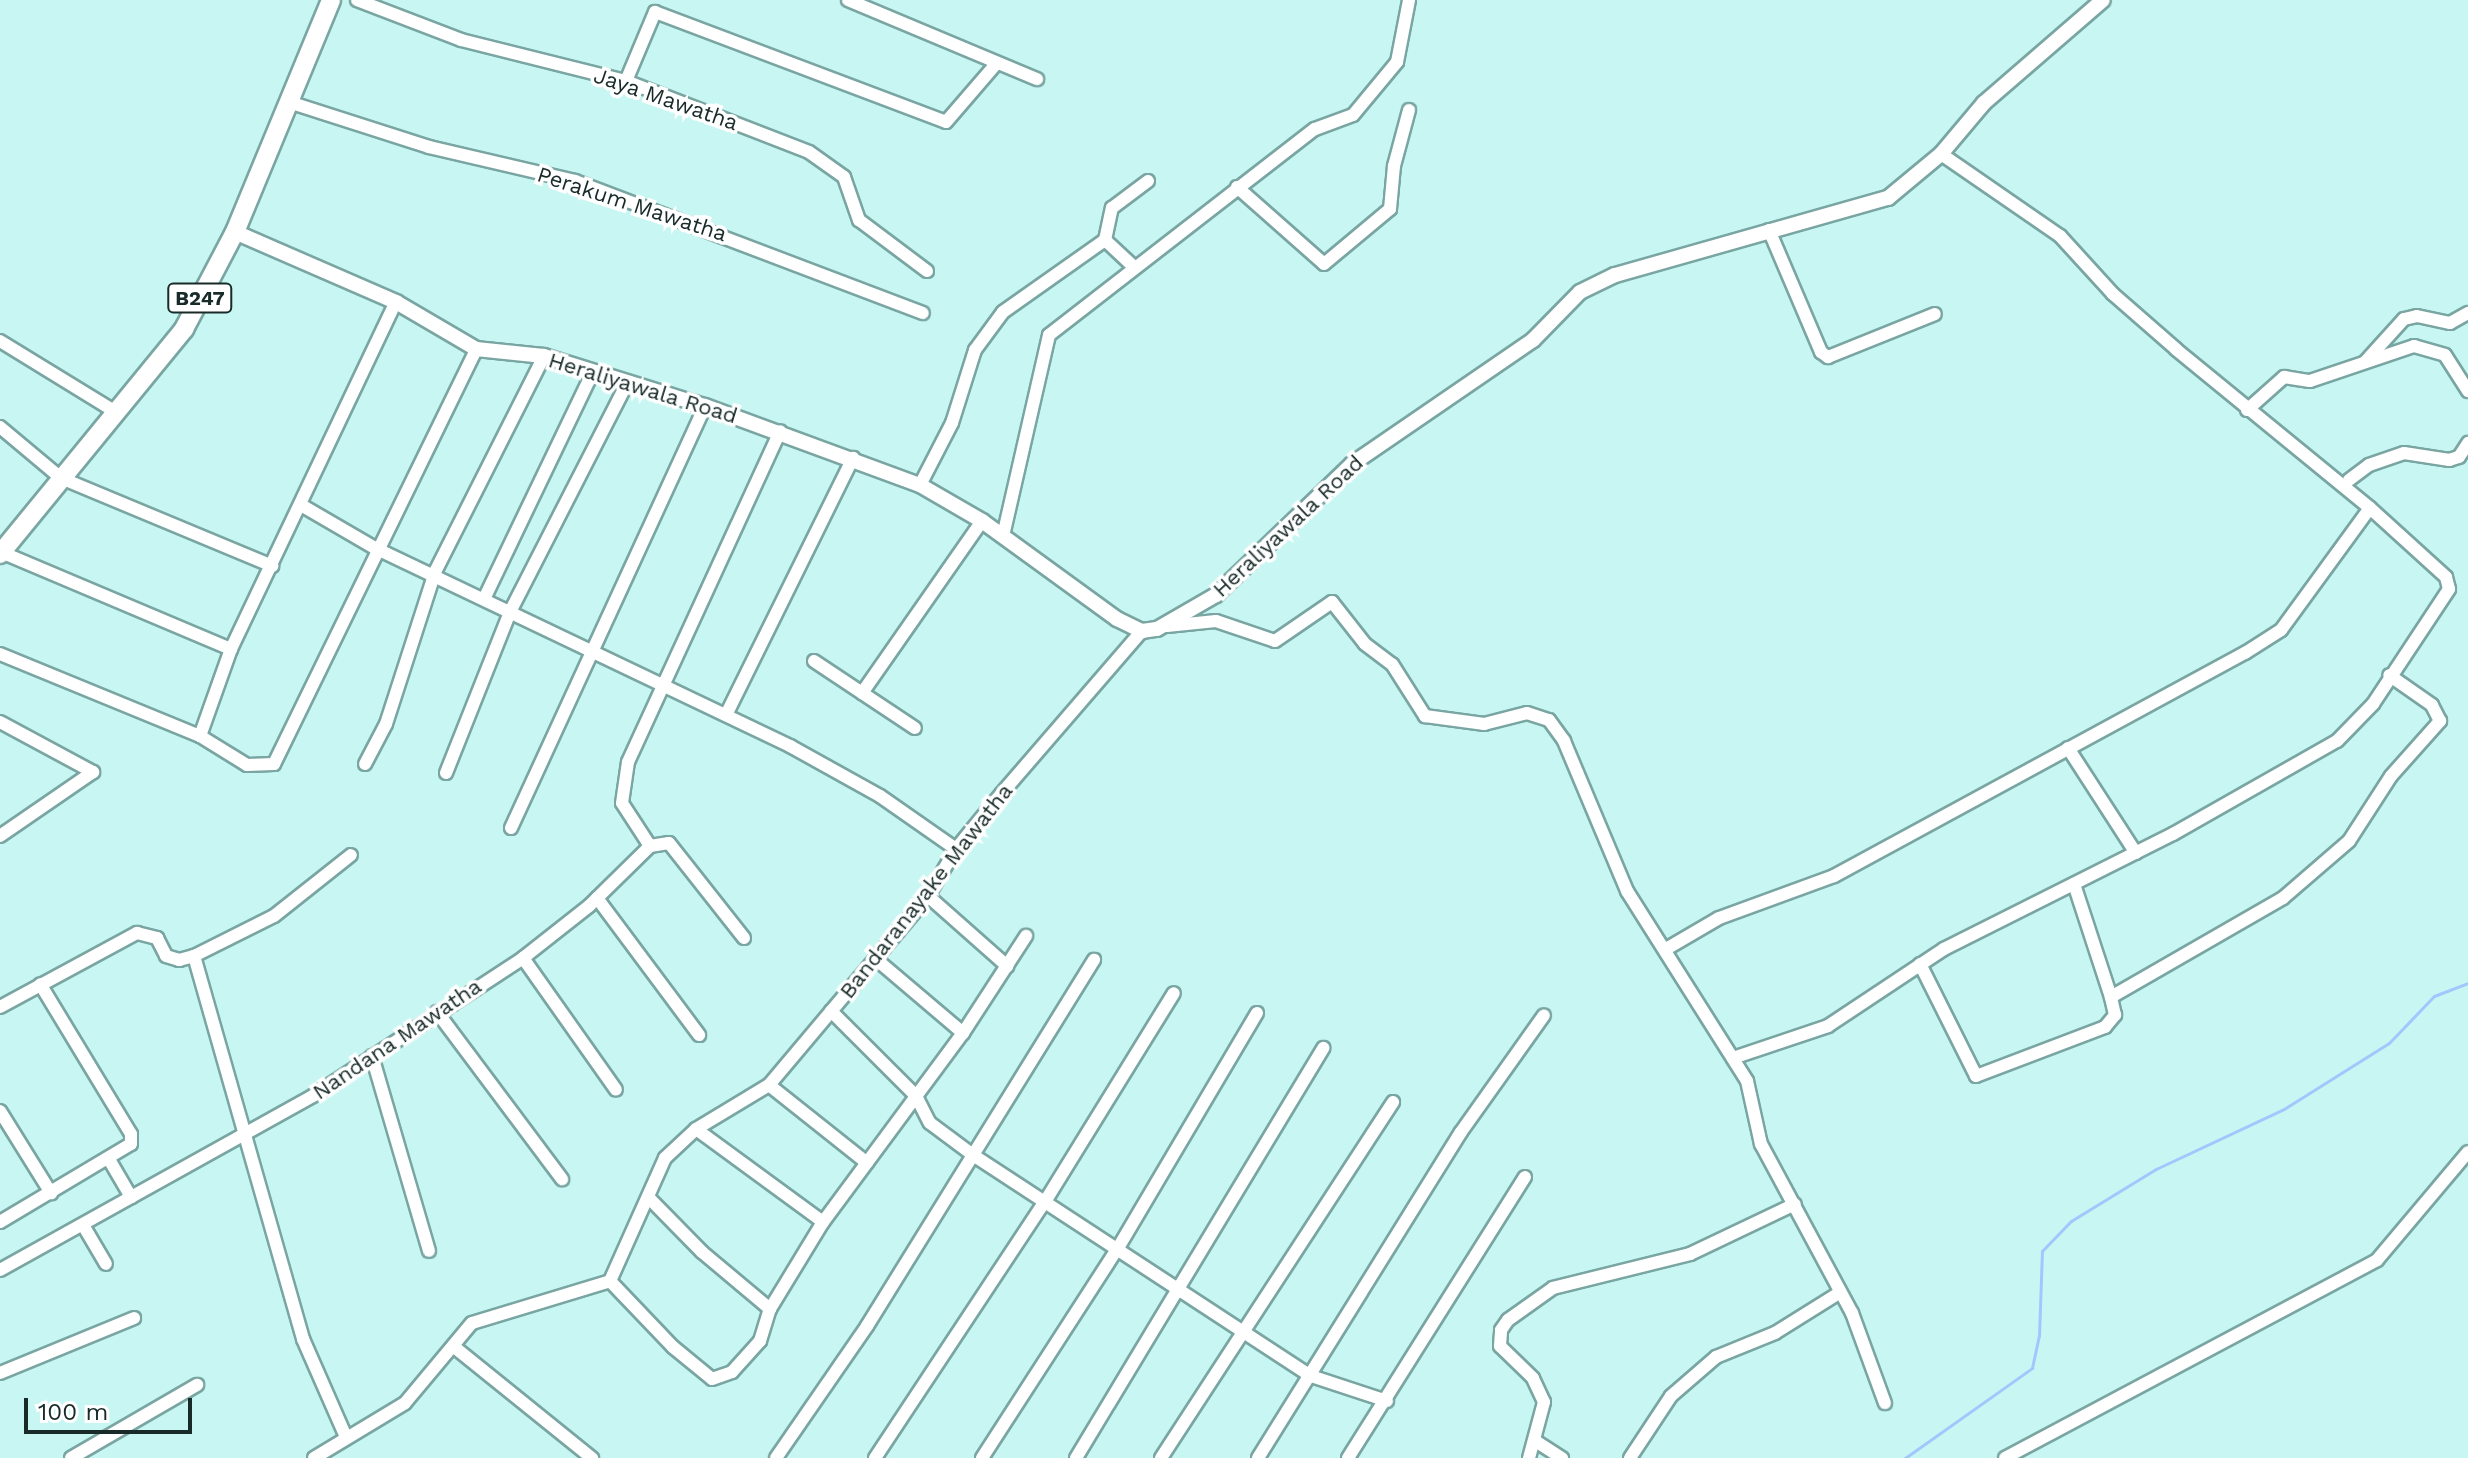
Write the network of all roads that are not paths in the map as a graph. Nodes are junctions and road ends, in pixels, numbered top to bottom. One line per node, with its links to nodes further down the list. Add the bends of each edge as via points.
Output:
1 (331, 0): 11 (main road, B247)
2 (357, 0): 10 (street, Jaya Mawatha, via 461,40)
3 (663, 0): 7 (street)
4 (848, 0): 8 (street)
5 (1409, 0): 15 (street, via 1403,51 1372,96 1353,115 1315,129)
6 (2103, 0): 13 (street, Heraliyawala Road, via 1984,103)
7 (655, 12): 8 (street, via 946,122); 10 (street)
8 (997, 63): 9 (street)
9 (1037, 79)
10 (626, 81): 20 (street, Jaya Mawatha, via 809,152 844,177 859,220)
11 (289, 102): 17 (main road, B247); 22 (street, Perakum Mawatha, via 429,147 575,181)
12 (1409, 110): 15 (street, via 1394,166 1390,209 1324,264)
13 (1941, 154): 16 (street, Heraliyawala Road, via 1888,198); 33 (street, via 2060,236 2113,294)
14 (1148, 181): 18 (street, via 1112,208)
15 (1237, 187): 19 (street)
16 (1769, 230): 24 (street, via 1821,352 1828,357); 52 (street, Heraliyawala Road, via 1615,275 1580,292 1533,340 1352,464 1240,574)
17 (235, 232): 21 (street, Heraliyawala Road); 34 (main road, B247, via 184,329)
18 (1105, 240): 19 (street); 41 (street, via 1003,312 984,337 952,423)
19 (1133, 266): 45 (street, via 1049,335)
20 (927, 271)
21 (396, 302): 26 (street, Heraliyawala Road); 42 (street)
22 (923, 313)
23 (2468, 313): 28 (street, via 2450,323 2417,316 2404,319)
24 (1935, 314)
25 (0, 341): 34 (street)
26 (476, 349): 27 (street, Heraliyawala Road); 46 (street)
27 (544, 356): 29 (street, Heraliyawala Road); 49 (street)
28 (2365, 362): 31 (street, via 2414,346 2429,348 2445,355); 33 (street, via 2310,381 2278,380)
29 (592, 374): 30 (street, Heraliyawala Road); 50 (street)
30 (626, 385): 32 (street, Heraliyawala Road); 51 (street)
31 (2468, 391)
32 (705, 406): 36 (street, Heraliyawala Road); 54 (street)
33 (2247, 410): 43 (street)
34 (116, 412): 39 (main road, B247)
35 (0, 427): 39 (street)
36 (780, 431): 38 (street, Heraliyawala Road); 59 (street)
37 (2468, 443): 40 (street, via 2459,457 2404,453 2369,465)
38 (853, 458): 41 (street, Heraliyawala Road); 61 (street)
39 (61, 478): 47 (main road, B247); 48 (street)
40 (2349, 480)
41 (920, 485): 44 (street, Heraliyawala Road)
42 (301, 505): 46 (street); 48 (street)
43 (2370, 508): 58 (street, via 2446,577 2449,589); 65 (street, via 2281,630)
44 (982, 521): 45 (street, Heraliyawala Road); 60 (street)
45 (1003, 536): 53 (street, Heraliyawala Road, via 1117,619)
46 (375, 548): 49 (street); 64 (street, via 274,764 247,765)
47 (1, 553): 55 (street)
48 (272, 566): 55 (street)
49 (435, 572): 50 (street); 66 (street, via 386,724)
50 (485, 597): 51 (street)
51 (511, 610): 54 (street); 67 (street)
52 (1167, 626): 53 (street, Heraliyawala Road); 79 (street, via 1216,621 1275,641 1332,602 1365,644 1392,664 1425,716 1484,724 1527,713 1549,720 1564,741 1627,891)
53 (1142, 631): 71 (street, Bandaranayake Mawatha)
54 (590, 648): 59 (street); 68 (street)
55 (231, 649): 64 (street)
56 (0, 654): 64 (street)
57 (814, 661): 60 (street)
58 (2389, 675): 72 (street, via 2373,704 2337,741); 88 (street, via 2432,705 2440,721 2391,776 2349,841 2283,898)
59 (662, 683): 61 (street); 70 (street, via 628,762 622,803)
60 (862, 693): 63 (street)
61 (726, 715): 71 (street, via 880,796)
62 (0, 722): 69 (street, via 93,772)
63 (915, 728)
64 (200, 736)
65 (2068, 748): 72 (street); 79 (street, via 1834,876 1719,918)
66 (365, 764)
67 (446, 773)
68 (511, 828)
69 (0, 836)
70 (650, 846): 76 (street, Nandana Mawatha); 78 (street, via 669,843)
71 (956, 849): 75 (street, Bandaranayake Mawatha)
72 (2136, 853): 74 (street)
73 (351, 855): 80 (street, via 274,916)
74 (2074, 884): 84 (street); 88 (street)
75 (928, 896): 82 (street, Bandaranayake Mawatha); 85 (street)
76 (597, 898): 81 (street, Nandana Mawatha); 95 (street)
77 (1026, 936): 85 (street)
78 (744, 938)
79 (1666, 949): 98 (street)
80 (194, 956): 86 (street, via 166,956 157,938 137,933); 105 (street)
81 (523, 958): 91 (street, Nandana Mawatha); 100 (street)
82 (877, 960): 90 (street, Bandaranayake Mawatha); 94 (street)
83 (1094, 960): 107 (street)
84 (1920, 964): 88 (street, via 1976,1076 2105,1027 2115,1015); 98 (street, via 1828,1026)
85 (1007, 966): 94 (street)
86 (40, 984): 89 (street); 108 (street, via 131,1134 131,1144)
87 (1174, 993): 115 (street)
88 (2111, 997)
89 (0, 1007)
90 (831, 1011): 99 (street, Bandaranayake Mawatha); 101 (street)
91 (437, 1012): 97 (street, Nandana Mawatha); 111 (street)
92 (1257, 1013): 120 (street)
93 (1544, 1015): 132 (street, via 1461,1132)
94 (963, 1033): 101 (street)
95 (699, 1035)
96 (1323, 1048): 125 (street)
97 (372, 1056): 105 (street, Nandana Mawatha); 121 (street)
98 (1733, 1058): 116 (street, via 1747,1081 1761,1144)
99 (769, 1085): 104 (street, Bandaranayake Mawatha); 109 (street)
100 (616, 1090)
101 (916, 1096): 107 (street, via 930,1123); 109 (street)
102 (1393, 1102): 129 (street)
103 (0, 1111): 112 (street)
104 (696, 1129): 114 (street, Bandaranayake Mawatha, via 665,1158); 118 (street)
105 (249, 1134): 113 (street, Nandana Mawatha); 136 (street, via 303,1339)
106 (2468, 1152): 151 (street, via 2377,1260)
107 (973, 1155): 115 (street); 141 (street, via 867,1326)
108 (110, 1161): 112 (street); 113 (street)
109 (867, 1163): 118 (street)
110 (1525, 1177): 134 (street)
111 (562, 1179)
112 (51, 1193): 117 (street)
113 (131, 1197): 119 (street, Nandana Mawatha)
114 (649, 1198): 124 (street, Bandaranayake Mawatha); 127 (street)
115 (1046, 1200): 120 (street); 142 (street)
116 (1795, 1204): 126 (street); 137 (street, via 1690,1254 1553,1288 1508,1320 1500,1346 1533,1378 1544,1402)
117 (0, 1222)
118 (823, 1222): 127 (street)
119 (83, 1225): 122 (street); 123 (street, Nandana Mawatha)
120 (1118, 1248): 125 (street); 143 (street)
121 (429, 1251)
122 (106, 1264)
123 (0, 1270)
124 (610, 1281): 127 (street, via 712,1379 732,1372 750,1354); 130 (street, via 472,1323)
125 (1181, 1290): 129 (street); 144 (street)
126 (1839, 1293): 135 (street, via 1852,1313); 150 (street, via 1775,1333 1716,1357 1671,1396)
127 (770, 1309)
128 (134, 1318): 131 (street)
129 (1241, 1329): 132 (street); 145 (street)
130 (453, 1346): 136 (street, via 405,1403); 140 (street)
131 (0, 1373)
132 (1311, 1376): 134 (street); 146 (street)
133 (197, 1385): 138 (street)
134 (1387, 1401): 147 (street)
135 (1885, 1403)
136 (346, 1437): 139 (street)
137 (1537, 1442): 148 (street); 149 (street)
138 (71, 1458)
139 (314, 1458)
140 (592, 1458)
141 (776, 1458)
142 (875, 1458)
143 (982, 1458)
144 (1076, 1458)
145 (1161, 1458)
146 (1258, 1458)
147 (1348, 1458)
148 (1529, 1458)
149 (1562, 1458)
150 (1630, 1458)
151 (2005, 1458)

